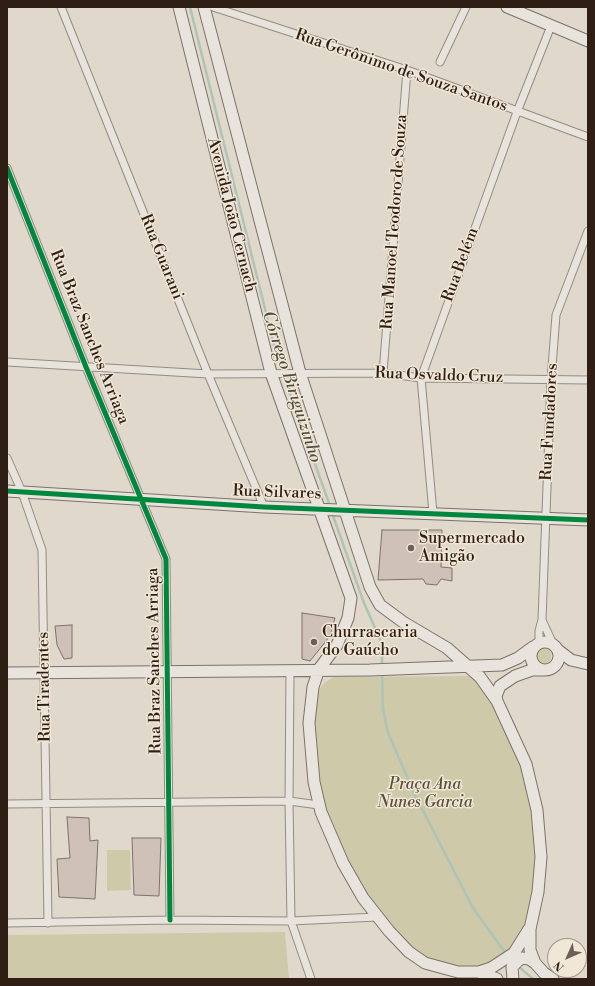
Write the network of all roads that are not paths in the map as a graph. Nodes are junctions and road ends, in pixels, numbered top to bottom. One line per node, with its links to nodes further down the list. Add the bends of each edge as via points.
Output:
1 (61, 7): 20 (street, Rua Guarani)
2 (179, 7): 18 (main road, Avenida João Cernach)
3 (204, 7): 19 (main road, Avenida João Cernach)
4 (213, 7): 10 (street, Rua Gerônimo de Souza Santos)
5 (466, 7): 9 (street)
6 (507, 7): 7 (main road)
7 (551, 26): 8 (main road); 11 (street, Rua Belém)
8 (588, 41)
9 (440, 62)
10 (407, 70): 11 (street, Rua Gerônimo de Souza Santos); 21 (street, Rua Manoel Teodoro de Souza)
11 (517, 112): 12 (street, Rua Gerônimo de Souza Santos); 22 (street, Rua Belém)
12 (588, 137)
13 (7, 168): 17 (street, Rua Braz Sanches Arriaga)
14 (588, 231): 15 (street, Rua Fundadores)
15 (587, 239): 23 (street, Rua Fundadores, via 556,315)
16 (7, 362): 17 (street, Rua Osvaldo Cruz)
17 (86, 367): 20 (street, Rua Osvaldo Cruz); 28 (street, Rua Braz Sanches Arriaga)
18 (274, 373): 19 (street, Rua Osvaldo Cruz); 20 (street, Rua Osvaldo Cruz); 30 (main road, Avenida João Cernach)
19 (295, 373): 21 (street, Rua Osvaldo Cruz); 31 (main road, Avenida João Cernach)
20 (208, 374): 29 (street, Rua Guarani)
21 (383, 374): 22 (street, Rua Osvaldo Cruz)
22 (421, 378): 23 (street, Rua Osvaldo Cruz); 32 (street, Rua Belém)
23 (551, 380): 24 (street, Rua Osvaldo Cruz); 33 (street, Rua Fundadores)
24 (588, 380)
25 (7, 458): 27 (street, Rua Tiradentes)
26 (7, 492): 27 (main road, Rua Silvares)
27 (22, 492): 28 (main road, Rua Silvares); 45 (street, Rua Tiradentes, via 42,550)
28 (142, 499): 29 (main road, Rua Silvares); 43 (street, Rua Braz Sanches Arriaga, via 166,559)
29 (264, 507): 30 (main road, Rua Silvares)
30 (323, 508): 31 (main road, Rua Silvares); 40 (main road, Avenida João Cernach, via 351,598 348,618 337,645)
31 (341, 509): 32 (main road, Rua Silvares); 39 (main road, Avenida João Cernach, via 370,587 380,604 403,622 447,648)
32 (433, 514): 33 (main road, Rua Silvares)
33 (546, 520): 34 (main road, Rua Silvares); 35 (street, Rua Fundadores)
34 (588, 520)
35 (542, 620): 36 (street, Rua Fundadores); 37 (street, Rua Fundadores)
36 (536, 645): 37 (main road, via 546,642); 39 (main road, via 518,658 502,665); 42 (main road, via 531,659 535,666)
37 (556, 647): 38 (main road, via 572,660); 42 (main road, via 556,664 548,670)
38 (588, 664)
39 (468, 666): 40 (main road, via 390,670); 46 (main road, Avenida João Cernach, via 480,677)
40 (319, 669): 41 (main road); 51 (main road, Avenida João Cernach, via 313,687 309,723 314,782)
41 (290, 670): 43 (main road); 47 (street)
42 (543, 670): 46 (main road, via 532,670 515,676 500,686)
43 (169, 671): 45 (main road); 49 (street, Rua Braz Sanches Arriaga)
44 (7, 673): 45 (main road)
45 (45, 673): 48 (street, Rua Tiradentes)
46 (497, 701): 57 (main road, Avenida João Cernach, via 526,764 537,810 540,858 538,892)
47 (289, 801): 49 (street); 51 (street); 54 (street)
48 (47, 803): 49 (street); 50 (street); 56 (street, Rua Tiradentes)
49 (169, 803): 53 (street, Rua Braz Sanches Arriaga)
50 (7, 804)
51 (319, 805): 52 (main road, Avenida João Cernach, via 343,863)
52 (377, 917): 54 (street); 60 (main road, Avenida João Cernach, via 409,952 426,963)
53 (170, 920): 54 (street); 56 (street)
54 (291, 921): 61 (street)
55 (7, 923): 56 (street)
56 (48, 923)
57 (530, 929): 58 (main road, Avenida João Cernach, via 530,950); 59 (main road, via 514,953 496,966)
58 (535, 962): 63 (main road, via 522,958 518,961 512,967); 64 (main road, Avenida João Cernach)
59 (479, 972): 60 (main road, Avenida João Cernach); 62 (main road, Avenida João Cernach)
60 (457, 975)
61 (311, 979)
62 (497, 979)
63 (513, 979)
64 (553, 979)

